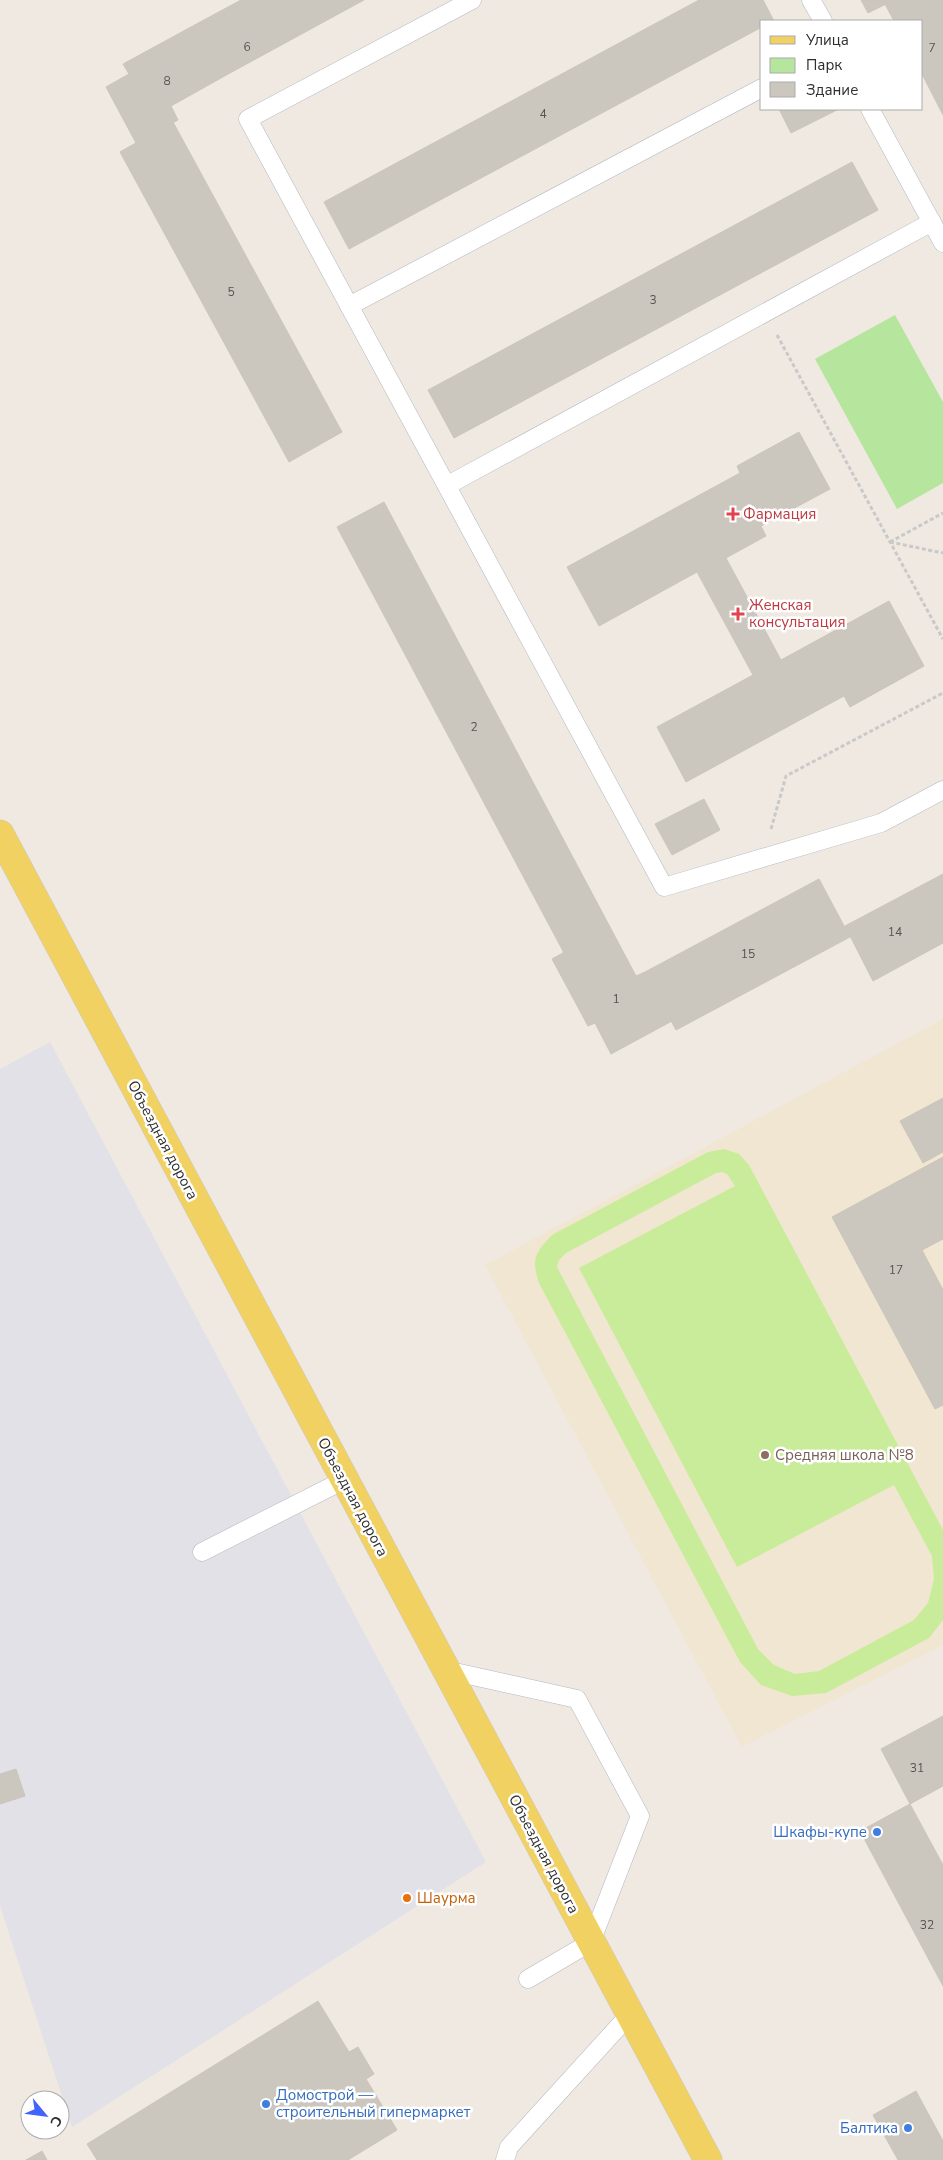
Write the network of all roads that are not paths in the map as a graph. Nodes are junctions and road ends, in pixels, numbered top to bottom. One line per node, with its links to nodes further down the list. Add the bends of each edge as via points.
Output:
1 (472, 0): 8 (lane, via 248,119)
2 (811, 0): 3 (lane)
3 (821, 20)
4 (760, 89): 8 (lane)
5 (871, 110): 6 (lane)
6 (932, 222): 7 (lane); 9 (lane)
7 (943, 243)
8 (349, 306): 9 (lane)
9 (448, 485): 10 (lane, via 664,887 881,823)
10 (943, 790)
11 (0, 834): 12 (main road, Объездная дорога)
12 (344, 1480): 13 (lane); 14 (main road, Объездная дорога)
13 (202, 1552)
14 (446, 1670): 15 (main road, Объездная дорога); 15 (lane, via 577,1699 640,1816)
15 (591, 1942): 16 (lane); 17 (main road, Объездная дорога)
16 (528, 1980)
17 (630, 2014): 18 (lane, via 509,2147); 19 (main road, Объездная дорога)
18 (505, 2160)
19 (708, 2160)

